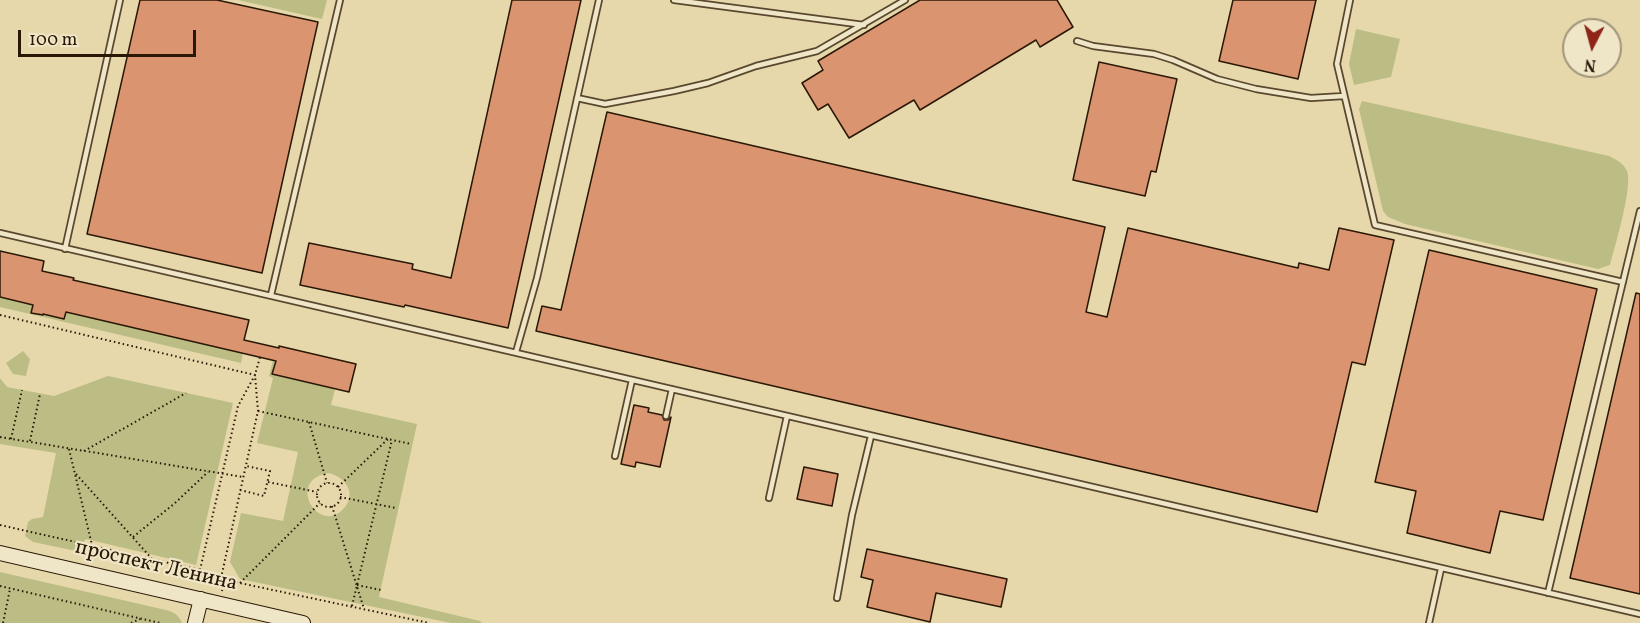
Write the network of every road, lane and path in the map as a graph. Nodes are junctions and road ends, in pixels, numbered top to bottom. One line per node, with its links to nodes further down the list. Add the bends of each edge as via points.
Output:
1 (120, 0): 13 (lane)
2 (340, 0): 15 (lane)
3 (598, 0): 10 (lane)
4 (674, 0): 7 (lane)
5 (905, 0): 7 (lane)
6 (1350, 0): 9 (lane, via 1336,63)
7 (864, 25): 10 (lane, via 817,51 708,83 605,104)
8 (1077, 41): 9 (lane, via 1154,54 1216,79 1256,88 1311,98)
9 (1344, 96): 14 (lane, via 1375,225)
10 (577, 98): 17 (lane, via 537,278)
11 (1640, 211): 14 (lane)
12 (0, 233): 13 (lane)
13 (65, 249): 15 (lane)
14 (1623, 282): 67 (lane)
15 (271, 295): 17 (lane)
16 (0, 315): 19 (path)
17 (516, 352): 20 (lane)
18 (260, 357): 19 (path)
19 (255, 375): 25 (path); 41 (path, via 238,406)
20 (632, 380): 21 (lane); 37 (lane)
21 (672, 389): 26 (lane); 27 (lane)
22 (22, 390): 31 (path)
23 (186, 393): 36 (path)
24 (40, 394): 33 (path)
25 (258, 411): 28 (path); 38 (path)
26 (666, 416)
27 (787, 416): 29 (lane); 49 (lane)
28 (309, 422): 32 (path); 44 (path)
29 (871, 436): 59 (lane); 68 (lane)
30 (0, 437): 31 (path)
31 (11, 439): 33 (path)
32 (390, 440): 34 (path); 45 (path); 51 (path)
33 (30, 442): 35 (path)
34 (411, 444)
35 (68, 449): 36 (path); 40 (path)
36 (84, 451): 39 (path)
37 (615, 456)
38 (246, 466): 42 (path); 43 (path, via 270,471)
39 (208, 472): 41 (path); 55 (path)
40 (76, 474): 55 (path); 56 (path)
41 (223, 475): 42 (path); 60 (path)
42 (243, 477): 46 (path)
43 (268, 482): 46 (path, via 264,496); 47 (path)
44 (327, 483): 45 (path); 47 (path)
45 (338, 487): 48 (path)
46 (240, 490): 61 (path)
47 (317, 492): 50 (path)
48 (340, 497): 51 (path); 52 (path)
49 (769, 498)
50 (320, 503): 52 (path); 62 (path)
51 (376, 504): 53 (path); 63 (path)
52 (332, 506): 63 (path)
53 (396, 508)
54 (0, 525): 56 (path)
55 (133, 537): 58 (path)
56 (92, 545): 58 (path)
57 (0, 552): 69 (main road, проспект Ленина)
58 (153, 560): 60 (path)
59 (1441, 569): 67 (lane); 80 (lane)
60 (200, 570): 61 (path)
61 (221, 578): 62 (path)
62 (240, 583): 70 (path)
63 (357, 585): 66 (path); 70 (path); 71 (path)
64 (0, 586): 65 (path)
65 (10, 589): 73 (path); 74 (path)
66 (381, 590)
67 (1548, 593): 72 (lane)
68 (837, 598)
69 (201, 599): 77 (main road); 78 (main road, проспект Ленина)
70 (352, 607): 71 (path)
71 (364, 609): 79 (path)
72 (1640, 614)
73 (140, 619): 75 (path); 76 (path)
74 (3, 623)
75 (131, 623)
76 (160, 623)
77 (195, 623)
78 (303, 623)
79 (429, 623)
80 (1429, 623)

